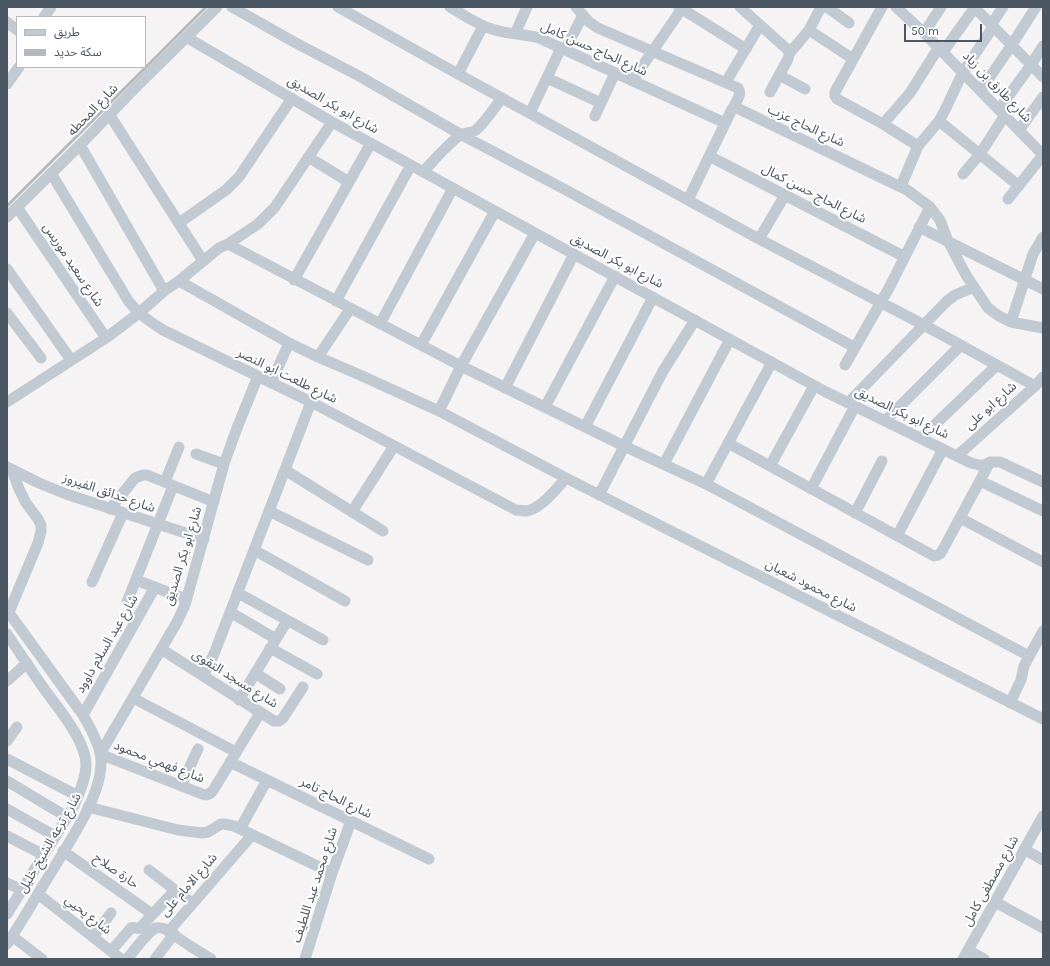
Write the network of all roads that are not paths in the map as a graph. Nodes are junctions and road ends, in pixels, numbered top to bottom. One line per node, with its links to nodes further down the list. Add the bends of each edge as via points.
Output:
1 (217, 7): 27 (street, شارع المحطه)
2 (232, 7): 64 (street)
3 (338, 7): 40 (street)
4 (450, 7): 21 (street, شارع الحاج حسن كامل)
5 (527, 7): 26 (street)
6 (740, 7): 17 (street)
7 (821, 7): 24 (street)
8 (827, 7): 19 (street)
9 (882, 7): 35 (street)
10 (941, 7): 25 (street)
11 (975, 7): 22 (street); 32 (street)
12 (1003, 7): 22 (street)
13 (1036, 7): 28 (street)
14 (681, 8): 31 (street); 33 (street)
15 (902, 9): 25 (street, شارع طارق بن زياد)
16 (580, 11): 30 (street); 33 (street, via 593,26)
17 (751, 11): 20 (street)
18 (7, 22): 23 (street)
19 (849, 23)
20 (760, 25): 31 (street); 34 (street, via 788,50)
21 (483, 26): 26 (street, شارع الحاج حسن كامل); 40 (street)
22 (992, 26): 28 (street); 38 (street)
23 (16, 29)
24 (809, 30): 34 (street); 35 (street)
25 (924, 33): 32 (street, شارع طارق بن زياد)
26 (515, 34): 30 (street, شارع الحاج حسن كامل, via 539,38)
27 (186, 37): 51 (street, شارع ابو بكر الصديق); 57 (street, شارع المحطه)
28 (1011, 46): 36 (street); 48 (street)
29 (1043, 46): 36 (street)
30 (563, 49): 39 (street, شارع الحاج حسن كامل); 42 (street)
31 (746, 49): 46 (street)
32 (941, 50): 38 (street, شارع طارق بن زياد); 62 (street, via 910,93)
33 (652, 51): 45 (street); 46 (street)
34 (789, 54): 41 (street)
35 (853, 59): 62 (street, via 834,95)
36 (1031, 65): 43 (street); 55 (street)
37 (18, 68): 44 (street)
38 (963, 72): 48 (street, شارع طارق بن زياد); 59 (street)
39 (615, 73): 45 (street, شارع الحاج حسن كامل); 53 (street)
40 (458, 74): 52 (street)
41 (779, 76): 47 (street); 49 (street)
42 (547, 78): 53 (street); 56 (street)
43 (1043, 78)
44 (8, 80)
45 (632, 81): 61 (street, شارع الحاج حسن كامل)
46 (726, 82): 54 (street, via 740,91)
47 (805, 89)
48 (980, 90): 55 (street, شارع طارق بن زياد)
49 (770, 92)
50 (1043, 97): 63 (street)
51 (292, 98): 60 (street, شارع ابو بكر الصديق); 87 (street, via 239,177 226,190)
52 (502, 98): 56 (street); 64 (street, via 475,131)
53 (602, 103): 58 (street)
54 (736, 106): 61 (street); 77 (street, شارع الحاج عزب)
55 (1002, 112): 63 (street, شارع طارق بن زياد); 69 (street)
56 (530, 113): 82 (street)
57 (109, 114): 66 (street, شارع المحطه); 87 (street)
58 (595, 116)
59 (939, 121): 67 (street); 69 (street)
60 (332, 122): 65 (street, شارع ابو بكر الصديق); 71 (street)
61 (725, 123): 70 (street)
62 (883, 124): 67 (street)
63 (1019, 130): 68 (street, شارع طارق بن زياد)
64 (460, 134): 73 (street); 121 (street)
65 (371, 143): 72 (street, شارع ابو بكر الصديق); 76 (street)
66 (80, 145): 74 (street, شارع المحطه); 104 (street)
67 (918, 146): 77 (street)
68 (1042, 151): 78 (street)
69 (980, 154): 75 (street); 78 (street)
70 (709, 156): 80 (street, شارع الحاج حسن كمال); 82 (street)
71 (308, 157): 76 (street); 93 (street, via 272,211)
72 (412, 165): 73 (street, شارع ابو بكر الصديق); 106 (street)
73 (423, 172): 79 (street, شارع ابو بكر الصديق)
74 (50, 173): 83 (street, شارع المحطه); 110 (street, شارع طلعت ابو النصر, via 122,292)
75 (963, 174)
76 (349, 182): 100 (street)
77 (901, 186): 84 (street, شارع الحاج عزب)
78 (1019, 186): 81 (street)
79 (453, 188): 85 (street, شارع ابو بكر الصديق); 113 (street)
80 (785, 195): 91 (street); 95 (street, شارع الحاج حسن كمال)
81 (1008, 199)
82 (688, 200): 91 (street)
83 (17, 207): 86 (street, شارع المحطه); 116 (street, شارع سعيد موريس)
84 (930, 207): 88 (street); 92 (street, شارع الحاج عزب, via 940,220)
85 (495, 211): 89 (street, شارع ابو بكر الصديق); 119 (street)
86 (7, 217)
87 (179, 223): 96 (street)
88 (919, 227): 92 (street); 95 (street)
89 (534, 233): 94 (street, شارع ابو بكر الصديق); 128 (street)
90 (1043, 237): 99 (street, via 1033,254)
91 (759, 239): 107 (street)
92 (948, 241): 99 (street); 102 (street, شارع الحاج عزب)
93 (228, 244): 96 (street); 100 (street)
94 (574, 254): 98 (street, شارع ابو بكر الصديق); 134 (street)
95 (905, 257): 107 (street)
96 (203, 261): 101 (street)
97 (7, 269): 124 (street)
98 (615, 276): 105 (street, شارع ابو بكر الصديق); 138 (street)
99 (1024, 279): 103 (street); 112 (street)
100 (294, 280): 106 (street)
101 (179, 281): 104 (street); 118 (street, شارع محمود شعبان)
102 (974, 287): 112 (street, شارع الحاج عزب, via 988,308); 114 (street, via 955,295)
103 (1043, 288)
104 (164, 291): 110 (street)
105 (653, 297): 111 (street, شارع ابو بكر الصديق); 141 (street)
106 (336, 302): 108 (street)
107 (881, 302): 114 (street); 121 (street)
108 (350, 309): 113 (street); 122 (street)
109 (7, 313): 123 (street)
110 (139, 313): 116 (street); 129 (street, شارع طلعت ابو النصر, via 163,330)
111 (695, 320): 117 (street, شارع ابو بكر الصديق); 145 (street, via 663,371)
112 (1011, 322): 115 (street, شارع الحاج عزب)
113 (380, 324): 119 (street)
114 (924, 325): 120 (street); 137 (street)
115 (1043, 328)
116 (106, 338): 124 (street)
117 (730, 339): 125 (street, شارع ابو بكر الصديق); 153 (street)
118 (289, 342): 122 (street, شارع محمود شعبان); 131 (street)
119 (421, 345): 128 (street)
120 (961, 345): 127 (street); 140 (street)
121 (854, 347): 126 (street)
122 (318, 356): 139 (street, شارع محمود شعبان)
123 (41, 358)
124 (72, 360): 135 (street)
125 (772, 362): 132 (street, شارع ابو بكر الصديق); 143 (street)
126 (845, 364)
127 (997, 365): 133 (street); 142 (street)
128 (460, 366): 134 (street); 139 (street)
129 (258, 376): 131 (street, شارع طلعت ابو النصر); 152 (street, شارع ابو بكر الصديق)
130 (1043, 377): 133 (street, شارع ابو على)
131 (271, 382): 136 (street, شارع طلعت ابو النصر)
132 (814, 386): 137 (street, شارع ابو بكر الصديق); 154 (street)
133 (1035, 386): 149 (street, شارع ابو على)
134 (505, 388): 138 (street)
135 (7, 402)
136 (311, 402): 144 (street, شارع طلعت ابو النصر); 156 (street)
137 (852, 404): 140 (street, شارع ابو بكر الصديق); 162 (street)
138 (545, 407): 141 (street)
139 (439, 411): 157 (street, شارع محمود شعبان)
140 (885, 421): 142 (street, شارع ابو بكر الصديق)
141 (585, 427): 145 (street)
142 (921, 438): 147 (street, شارع ابو بكر الصديق)
143 (728, 443): 154 (street); 161 (street)
144 (394, 446): 157 (street, شارع طلعت ابو النصر, via 516,510 526,511 535,508); 168 (street)
145 (624, 446): 153 (street); 163 (street)
146 (179, 447): 160 (street, شارع عبد السلام داوود)
147 (943, 449): 149 (street, شارع ابو بكر الصديق); 174 (street)
148 (196, 454): 152 (street)
149 (957, 456): 151 (street, شارع ابو بكر الصديق, via 979,465)
150 (882, 461): 170 (street)
151 (990, 462): 158 (street); 159 (street, شارع ابو بكر الصديق, via 1000,462)
152 (224, 464): 164 (street, شارع ابو بكر الصديق)
153 (664, 464): 161 (street)
154 (770, 466): 162 (street)
155 (9, 468): 165 (street, شارع حدائق الفيروز, via 66,494); 186 (street, via 26,503 38,519 41,531)
156 (285, 470): 166 (street); 168 (street)
157 (566, 478): 163 (street, شارع محمود شعبان)
158 (980, 481): 167 (street); 171 (street)
159 (1043, 482)
160 (169, 484): 164 (street); 165 (street, via 147,475 139,476); 172 (street, شارع عبد السلام داوود)
161 (706, 484): 194 (street)
162 (811, 489): 170 (street)
163 (599, 495): 204 (street, شارع محمود شعبان)
164 (214, 502): 175 (street, شارع ابو بكر الصديق)
165 (110, 509): 169 (street, شارع حدائق الفيروز)
166 (269, 511): 176 (street); 177 (street)
167 (1043, 511)
168 (352, 512): 173 (street)
169 (123, 513): 172 (street, شارع حدائق الفيروز); 180 (street)
170 (855, 513): 174 (street)
171 (960, 518): 174 (street, via 938,555 934,556); 178 (street)
172 (158, 524): 175 (street, شارع حدائق الفيروز); 179 (street, شارع عبد السلام داوود)
173 (383, 531)
174 (897, 536)
175 (204, 539): 183 (street, شارع ابو بكر الصديق)
176 (254, 550): 182 (street); 184 (street)
177 (368, 560)
178 (1043, 562)
179 (136, 580): 181 (street); 185 (street, شارع عبد السلام داوود)
180 (92, 582)
181 (155, 587): 183 (street); 206 (street, شارع عبد السلام داوود)
182 (238, 593): 187 (street); 188 (street)
183 (186, 599): 193 (street, شارع ابو بكر الصديق, via 177,622)
184 (344, 601)
185 (127, 602)
186 (8, 611): 206 (street, شارع ترعه الشيخ خليل)
187 (230, 612): 192 (street); 198 (street)
188 (287, 620): 191 (street); 192 (street)
189 (1043, 631): 194 (street)
190 (7, 634): 195 (street, شارع ترعه الشيخ خليل)
191 (323, 640)
192 (273, 644): 196 (street); 197 (street)
193 (161, 649): 198 (street, شارع مسجد التقوى); 202 (street, شارع ابو بكر الصديق)
194 (1029, 656): 204 (street)
195 (27, 663): 199 (street); 217 (street, شارع ترعه الشيخ خليل, via 73,730 84,753 85,776)
196 (255, 673): 201 (street); 203 (street)
197 (317, 674)
198 (203, 676): 203 (street, شارع مسجد التقوى)
199 (7, 681)
200 (303, 687): 205 (street, شارع مسجد التقوى, via 282,720 274,721)
201 (280, 689)
202 (133, 698): 211 (street, شارع ابو بكر الصديق); 212 (street, شارع الحاج تامر)
203 (240, 700): 205 (street, شارع مسجد التقوى)
204 (1010, 703): 207 (street, شارع محمود شعبان)
205 (260, 713): 212 (street)
206 (83, 715): 211 (street, شارع ترعه الشيخ خليل)
207 (1043, 719)
208 (17, 727): 209 (street)
209 (7, 741)
210 (198, 749): 216 (street)
211 (100, 754): 216 (street, شارع فهمي محمود); 218 (street, شارع ترعه الشيخ خليل, via 102,762 99,779)
212 (233, 757): 214 (street, شارع الحاج تامر); 216 (street, شارع فهمي محمود, via 210,794 202,794)
213 (7, 759): 217 (street)
214 (267, 780): 222 (street, شارع الحاج تامر); 223 (street)
215 (7, 781): 221 (street)
216 (180, 786)
217 (78, 796): 221 (street, شارع ترعه الشيخ خليل)
218 (88, 807): 223 (street, via 196,833 206,833 221,824); 228 (street, شارع ترعه الشيخ خليل)
219 (7, 809): 226 (street)
220 (1043, 816): 227 (street, شارع مصطفى كامل)
221 (67, 817): 226 (street, شارع ترعه الشيخ خليل)
222 (351, 821): 230 (street, شارع الحاج تامر); 233 (street, شارع محمد عبد اللطيف)
223 (240, 829): 224 (street)
224 (252, 835): 233 (street); 239 (street, شارع الامام على)
225 (7, 836): 229 (street)
226 (55, 836): 229 (street, شارع ترعه الشيخ خليل)
227 (1024, 849): 231 (street); 238 (street, شارع مصطفى كامل)
228 (63, 851): 237 (street, شارع ترعه الشيخ خليل); 242 (street, حارة صلاح)
229 (44, 855): 235 (street, شارع ترعه الشيخ خليل)
230 (429, 859)
231 (1043, 860)
232 (148, 870): 236 (street)
233 (332, 873): 254 (street, شارع محمد عبد اللطيف)
234 (7, 883): 235 (street)
235 (22, 890): 240 (street, شارع ترعه الشيخ خليل)
236 (175, 890): 239 (street); 242 (street)
237 (38, 894): 245 (street, شارع يحيي); 246 (street, شارع ترعه الشيخ خليل)
238 (995, 902): 243 (street); 248 (street, شارع مصطفى كامل)
239 (192, 903): 244 (street, شارع الامام على)
240 (8, 911)
241 (111, 913): 245 (street)
242 (152, 914): 247 (street, via 139,928 131,928)
243 (1043, 928)
244 (171, 932): 251 (street, شارع الامام على, via 162,928 154,929); 252 (street); 253 (street)
245 (93, 937): 247 (street, شارع يحيي)
246 (10, 940): 249 (street)
247 (111, 951): 250 (street, شارع يحيي)
248 (966, 955): 255 (street)
249 (42, 959)
250 (121, 959)
251 (127, 959)
252 (155, 959)
253 (211, 959)
254 (305, 959)
255 (984, 959)

